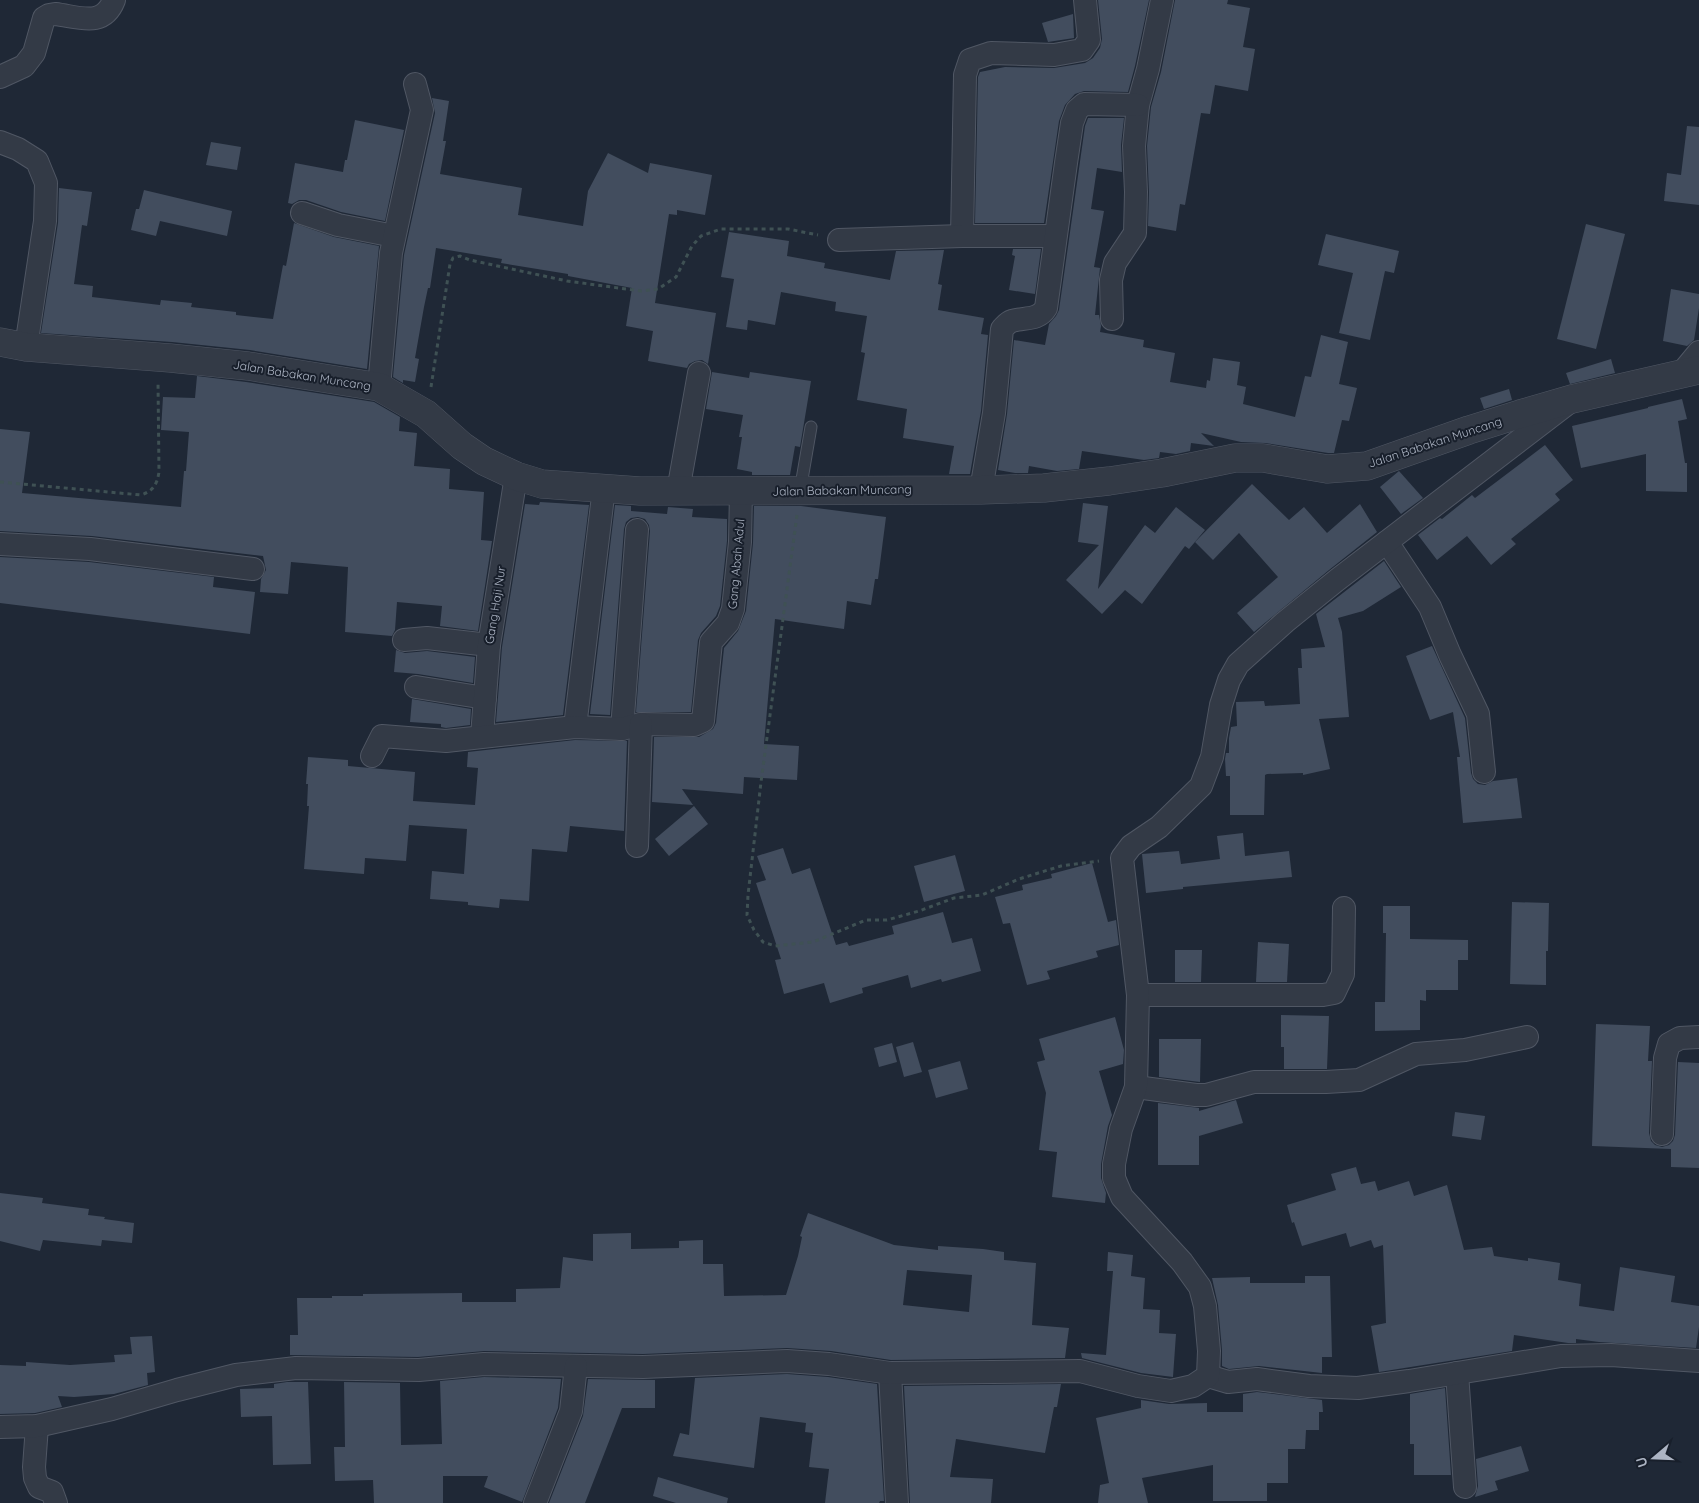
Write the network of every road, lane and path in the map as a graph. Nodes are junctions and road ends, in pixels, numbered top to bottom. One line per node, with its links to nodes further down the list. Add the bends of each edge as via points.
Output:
1 (114, 0): 4 (street, via 104,16 95,19 49,14 44,18 34,53 24,66)
2 (1085, 0): 10 (street, via 1089,40 1082,50 1054,54 991,53 970,60 966,75)
3 (1162, 0): 6 (street)
4 (0, 77)
5 (416, 84): 9 (street, via 422,110)
6 (1138, 104): 11 (street, via 1084,104 1076,110); 13 (street, via 1134,146 1135,233 1115,263 1111,280)
7 (0, 142): 15 (street, via 37,161 46,183 45,221)
8 (302, 213): 9 (street, via 338,225)
9 (394, 236): 20 (street)
10 (962, 236): 11 (street); 12 (street)
11 (1055, 236): 28 (street, via 1046,308 1036,317 1010,321 1002,328 994,413)
12 (839, 240): 21 (path, via 788,229 722,229 701,236 685,257 676,277 658,289 642,291 567,281 460,256 454,258 450,264)
13 (1112, 319)
14 (0, 342): 15 (street, Jalan Babakan Muncang)
15 (26, 348): 17 (street, Jalan Babakan Muncang)
16 (1699, 352): 18 (street)
17 (158, 358): 20 (street, Jalan Babakan Muncang, via 248,366); 25 (path, via 159,472 151,492 140,495)
18 (1690, 372): 22 (street, Jalan Babakan Muncang)
19 (699, 373): 29 (street)
20 (379, 387): 24 (street, Jalan Babakan Muncang, via 426,414 484,461)
21 (430, 392)
22 (1572, 399): 28 (street, Jalan Babakan Muncang, via 1469,430 1367,466 1327,469 1264,458 1235,458 1110,481); 32 (street)
23 (811, 427): 27 (lane)
24 (516, 476): 26 (street, Jalan Babakan Muncang, via 542,484); 36 (street, Gang Haji Nur)
25 (0, 482)
26 (604, 488): 29 (street, Jalan Babakan Muncang); 40 (street)
27 (800, 490): 28 (street, Jalan Babakan Muncang); 30 (street, Jalan Babakan Muncang); 45 (path, via 748,895 747,915 763,942 775,946 813,942 866,920 887,920 954,898 982,895 1061,866)
28 (981, 490)
29 (678, 491): 30 (street, Jalan Babakan Muncang)
30 (741, 491): 39 (street, Gang Abah Adul, via 733,609 728,623 712,642 704,719 694,725)
31 (637, 530): 39 (street)
32 (1387, 542): 43 (street, via 1430,607 1478,714); 45 (street, via 1238,664 1221,706 1212,757 1201,786 1159,827 1131,846)
33 (0, 544): 34 (street, via 90,549)
34 (252, 569)
35 (404, 640): 36 (street, via 427,638)
36 (489, 645): 38 (street, Gang Haji Nur)
37 (416, 687): 38 (street)
38 (485, 698): 41 (street, Gang Haji Nur)
39 (632, 726): 40 (street); 44 (street)
40 (575, 727): 41 (street)
41 (482, 736): 42 (street, via 446,741 382,736)
42 (372, 756)
43 (1484, 772)
44 (638, 846)
45 (1122, 858): 47 (street)
46 (1344, 908): 47 (street, via 1344,974 1334,992 1323,995)
47 (1138, 995): 50 (street)
48 (1528, 1037): 50 (street, via 1465,1050 1416,1054 1359,1080 1254,1082 1196,1096)
49 (1699, 1037): 51 (street, via 1680,1038 1669,1044 1665,1058)
50 (1136, 1087): 56 (street, via 1121,1128 1114,1178 1122,1197 1200,1286 1210,1351)
51 (1662, 1134)
52 (1699, 1361): 55 (street, via 1611,1355 1561,1356)
53 (576, 1366): 54 (street, via 787,1361); 58 (street, via 484,1364 419,1370 296,1368 245,1374); 61 (street, via 571,1411)
54 (890, 1373): 56 (street, via 1080,1371 1171,1391 1194,1386); 62 (street)
55 (1457, 1373): 56 (street, via 1358,1388 1257,1379 1228,1382); 59 (street)
56 (1208, 1376)
57 (0, 1426): 58 (street)
58 (37, 1426): 60 (street, via 35,1478 38,1488 52,1492)
59 (1466, 1487)
60 (56, 1503)
61 (535, 1503)
62 (897, 1503)

